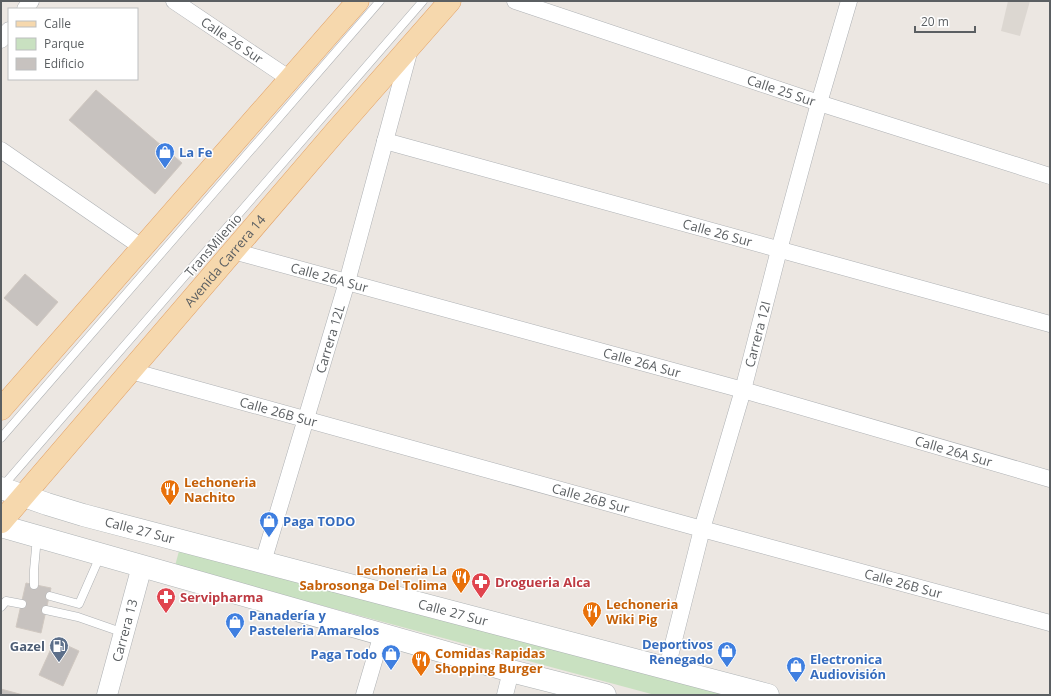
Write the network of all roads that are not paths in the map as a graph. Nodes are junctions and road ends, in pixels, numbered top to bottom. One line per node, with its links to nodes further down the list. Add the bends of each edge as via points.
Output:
1 (174, 1): 11 (street, Calle 26 Sur)
2 (358, 1): 11 (main road)
3 (380, 1): 25 (lane)
4 (423, 1): 27 (lane, TransMilenio)
5 (450, 1): 10 (main road, Avenida Carrera 14)
6 (515, 1): 12 (street, Calle 25 Sur)
7 (849, 1): 12 (street, Carrera 12I)
8 (8, 31): 9 (street)
9 (1, 40)
10 (411, 46): 13 (street, Carrera 12L); 18 (main road, Avenida Carrera 14)
11 (290, 79): 16 (main road)
12 (819, 103): 15 (street, Calle 25 Sur); 17 (street, Carrera 12I)
13 (385, 141): 17 (street, Calle 26 Sur); 19 (street, Carrera 12L)
14 (1, 150): 16 (street)
15 (1050, 176)
16 (143, 248): 23 (main road)
17 (779, 250): 20 (street, Calle 26 Sur); 22 (street, Carrera 12I)
18 (233, 251): 19 (street, Calle 26A Sur); 21 (main road, Avenida Carrera 14)
19 (347, 282): 22 (street, Calle 26A Sur); 24 (street, Carrera 12L)
20 (1050, 324)
21 (131, 371): 24 (street, Calle 26B Sur); 29 (main road, Avenida Carrera 14)
22 (743, 390): 26 (street, Calle 26A Sur); 32 (street, Carrera 12I)
23 (1, 409)
24 (306, 420): 32 (street, Calle 26B Sur); 35 (street, Carrera 12L)
25 (1, 438)
26 (1050, 479)
27 (1, 488): 29 (main road, Calle 27 Sur)
28 (1, 494): 29 (lane)
29 (23, 496): 30 (main road, Avenida Carrera 14); 35 (main road, Calle 27 Sur, via 83,515)
30 (1, 522)
31 (1, 526): 33 (main road)
32 (702, 529): 44 (street, Calle 26B Sur); 47 (street, Carrera 12I)
33 (37, 536): 34 (main road); 37 (lane)
34 (101, 554): 36 (main road); 40 (lane)
35 (263, 562): 47 (main road, Calle 27 Sur)
36 (142, 566): 45 (street, Carrera 13); 46 (main road)
37 (34, 585)
38 (50, 596): 40 (lane)
39 (22, 604): 41 (lane, via 6,601)
40 (79, 604): 43 (lane)
41 (1, 607)
42 (46, 610): 43 (lane)
43 (78, 617): 45 (lane)
44 (1050, 624)
45 (124, 633): 49 (street, Carrera 13)
46 (382, 634): 48 (main road); 50 (street)
47 (667, 668): 53 (main road, Calle 27 Sur)
48 (511, 671): 51 (street); 52 (main road)
49 (107, 695)
50 (364, 695)
51 (505, 695)
52 (605, 695)
53 (768, 695)

